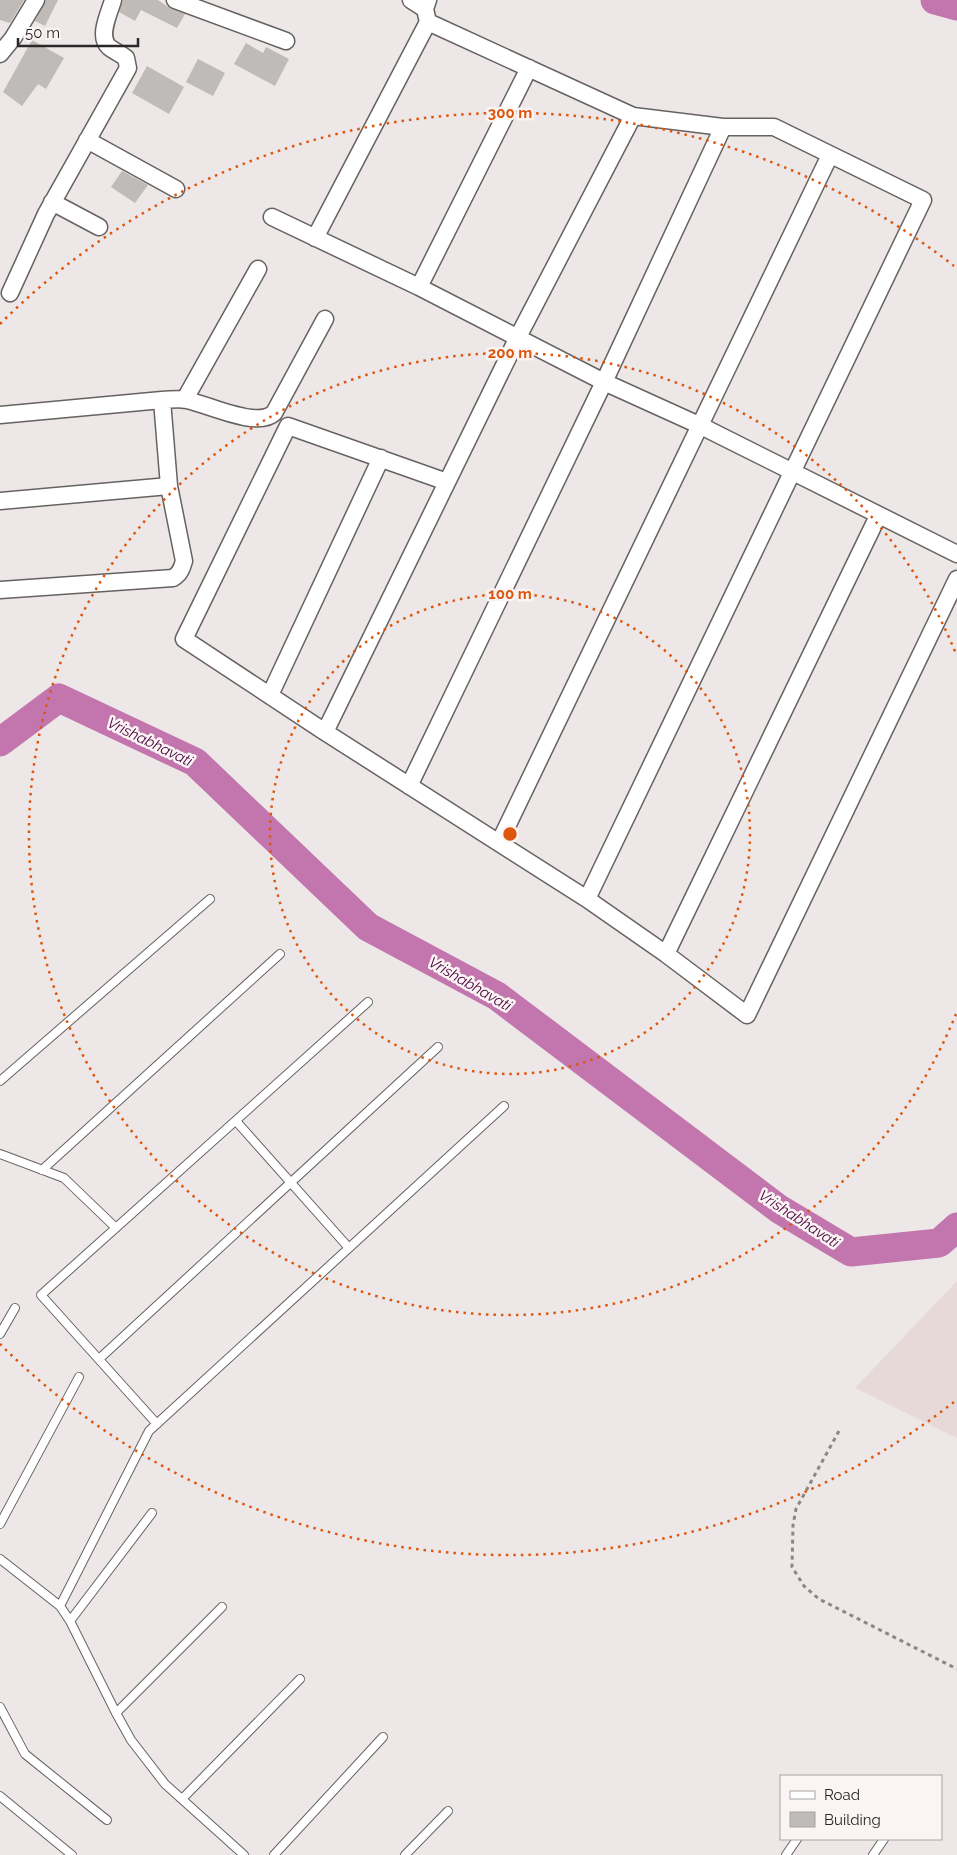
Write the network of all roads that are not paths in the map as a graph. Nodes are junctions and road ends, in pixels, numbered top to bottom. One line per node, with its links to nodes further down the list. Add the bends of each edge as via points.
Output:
1 (36, 0): 7 (street)
2 (113, 0): 11 (street, via 104,37 108,46 126,58 128,68)
3 (175, 0): 6 (street)
4 (410, 0): 5 (street)
5 (427, 10): 8 (street); 17 (street)
6 (286, 41)
7 (0, 54)
8 (529, 68): 9 (street); 19 (street)
9 (633, 116): 10 (street); 22 (street)
10 (723, 127): 12 (street, via 774,127); 23 (street)
11 (87, 140): 13 (street); 14 (street)
12 (830, 154): 27 (street); 29 (street, via 923,200)
13 (176, 189)
14 (52, 202): 16 (street); 20 (street)
15 (272, 218): 17 (street)
16 (99, 227)
17 (315, 238): 19 (street)
18 (258, 269): 24 (street)
19 (419, 287): 22 (street)
20 (10, 293)
21 (325, 320): 24 (street, via 270,416 250,418)
22 (518, 337): 23 (street); 30 (street)
23 (604, 382): 27 (street); 39 (street)
24 (185, 399): 25 (street)
25 (162, 400): 26 (street); 31 (street)
26 (0, 415)
27 (701, 426): 29 (street); 40 (street)
28 (381, 458): 30 (street); 37 (street); 37 (street, via 288,426 184,638)
29 (792, 473): 33 (street); 42 (street)
30 (447, 482): 38 (street)
31 (169, 486): 32 (street); 36 (street, via 184,561 174,578)
32 (0, 501)
33 (878, 516): 34 (street); 44 (street)
34 (957, 554)
35 (957, 579): 44 (street, via 747,1015)
36 (0, 590)
37 (270, 695): 38 (street)
38 (325, 732): 39 (street)
39 (409, 786): 40 (street)
40 (499, 843): 42 (street)
41 (210, 899): 47 (lane)
42 (587, 899): 44 (street)
43 (280, 954): 51 (lane)
44 (666, 954)
45 (368, 1002): 49 (lane)
46 (438, 1047): 52 (lane)
47 (0, 1081)
48 (504, 1106): 54 (lane)
49 (236, 1121): 52 (lane); 53 (lane)
50 (0, 1154): 51 (lane)
51 (42, 1170): 53 (lane, via 64,1178)
52 (291, 1182): 54 (lane); 57 (lane)
53 (116, 1228): 57 (lane, via 41,1295)
54 (349, 1248): 59 (lane)
55 (15, 1308): 56 (lane)
56 (0, 1334)
57 (99, 1359): 59 (lane)
58 (79, 1376): 61 (lane)
59 (157, 1424): 63 (lane, via 149,1431)
60 (152, 1513): 65 (lane)
61 (0, 1524)
62 (0, 1559): 63 (lane)
63 (60, 1606): 65 (lane)
64 (222, 1606): 68 (lane)
65 (70, 1621): 68 (lane)
66 (300, 1679): 71 (lane)
67 (0, 1707): 73 (lane, via 25,1754)
68 (116, 1713): 71 (lane, via 131,1740)
69 (383, 1737): 78 (lane)
70 (0, 1796): 76 (lane)
71 (182, 1799): 77 (lane)
72 (448, 1810): 79 (lane)
73 (107, 1820)
74 (796, 1840): 80 (lane)
75 (883, 1840): 81 (lane)
76 (72, 1855)
77 (244, 1855)
78 (274, 1855)
79 (405, 1855)
80 (786, 1855)
81 (873, 1855)

